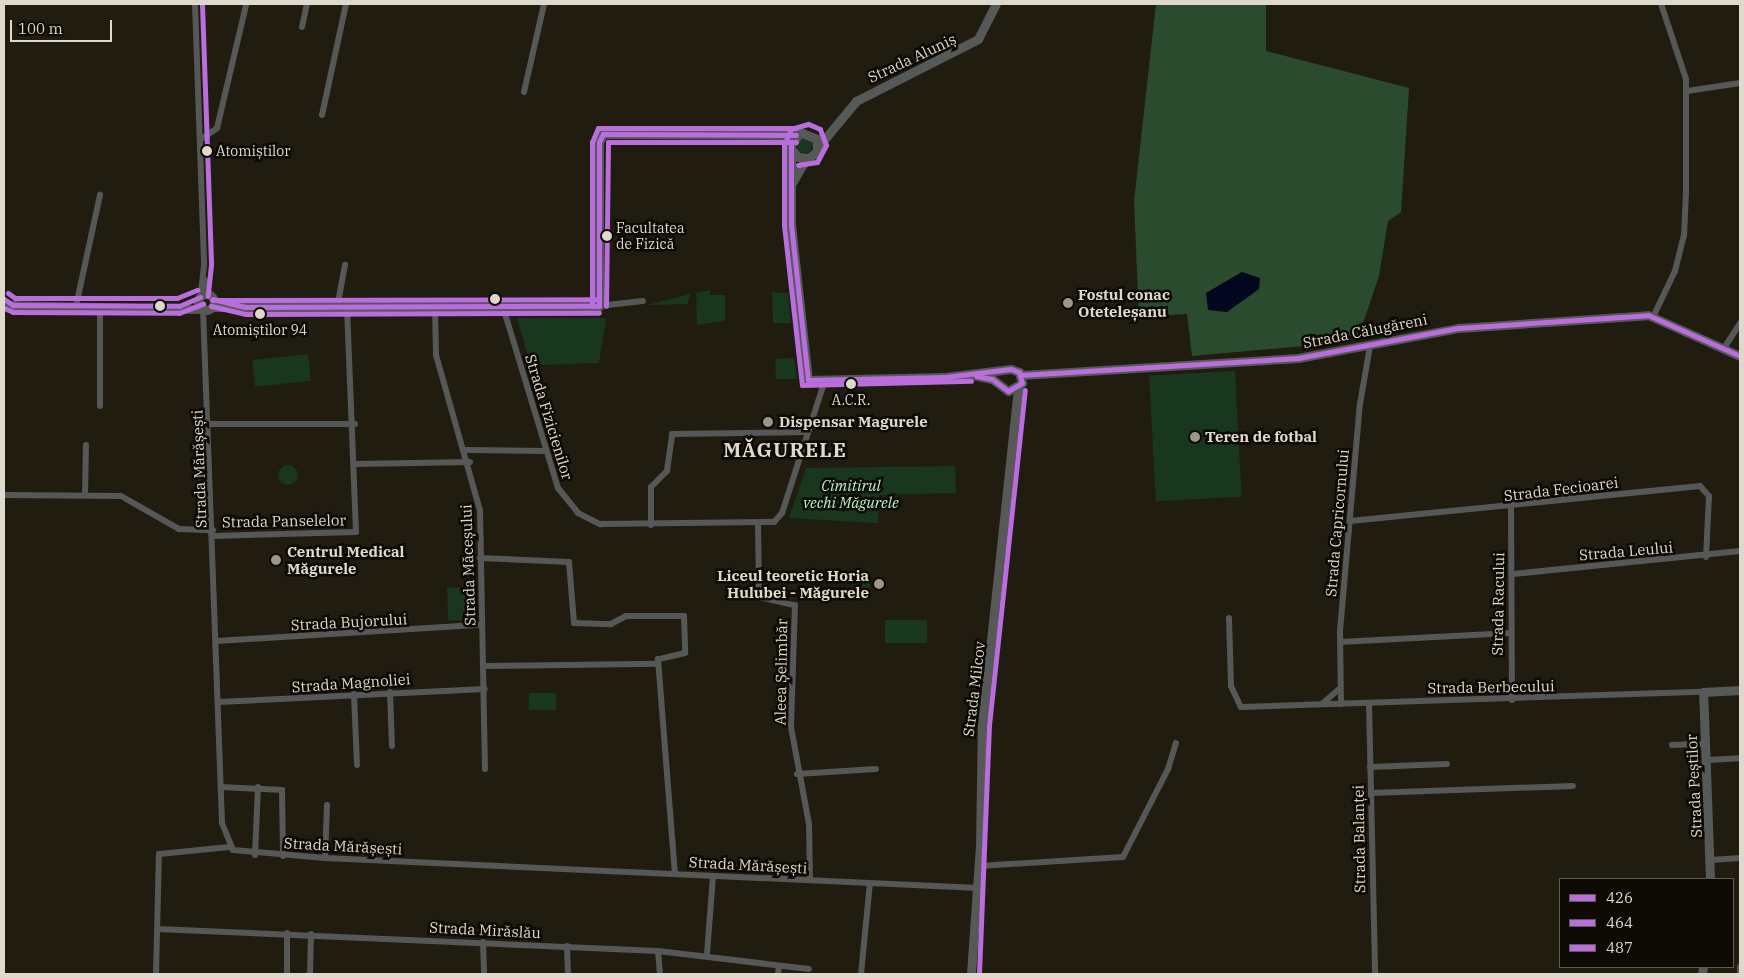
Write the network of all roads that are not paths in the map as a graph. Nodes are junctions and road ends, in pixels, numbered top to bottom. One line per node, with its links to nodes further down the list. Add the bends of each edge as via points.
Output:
1 (195, 4): 15 (street, Strada Mărășești)
2 (307, 4): 8 (street)
3 (346, 4): 12 (street)
4 (544, 4): 11 (street)
5 (1662, 4): 10 (street, via 1678,45)
6 (246, 5): 15 (street, via 217,128)
7 (995, 7): 13 (main road, Strada Aluniș, via 988,27 971,44 866,94)
8 (302, 27)
9 (1740, 83): 10 (street)
10 (1687, 91): 33 (street, via 1684,236 1675,271)
11 (524, 92)
12 (322, 115)
13 (833, 124): 14 (main road, Strada Aluniș); 17 (main road, Strada Aluniș)
14 (808, 132): 16 (main road, Strada Aluniș); 17 (main road)
15 (200, 140): 24 (street, Strada Mărășești)
16 (793, 142): 18 (main road); 19 (main road); 28 (main road, Strada Aluniș, via 781,133 603,134 599,142)
17 (818, 147): 18 (main road, Strada Aluniș)
18 (806, 159): 19 (main road)
19 (790, 186): 41 (main road, via 806,378)
20 (100, 195): 26 (street)
21 (345, 265): 31 (street)
22 (4, 299): 25 (main road)
23 (643, 301): 28 (street)
24 (206, 302): 27 (main road, via 179,306); 31 (main road, via 230,307); 47 (street, Strada Mărășești)
25 (8, 305): 26 (main road)
26 (76, 306): 27 (main road)
27 (100, 306): 45 (street)
28 (599, 306): 30 (main road)
29 (436, 307): 30 (main road); 32 (main road); 51 (street, Strada Măceșului, via 436,355)
30 (503, 307): 52 (street, Strada Fizicienilor)
31 (338, 308): 32 (main road)
32 (348, 308): 48 (street)
33 (1654, 315): 35 (main road, Strada Călugăreni, via 1459,328); 36 (main road, Strada Călugăreni)
34 (1740, 323): 36 (street)
35 (1370, 346): 39 (main road, Strada Călugăreni, via 1298,358); 58 (street, Strada Capricornului)
36 (1724, 348): 37 (main road, Strada Călugăreni)
37 (1740, 356)
38 (1004, 371): 39 (main road, via 1015,370); 40 (main road); 42 (main road)
39 (1021, 375): 43 (main road)
40 (976, 376): 41 (main road); 42 (main road)
41 (824, 383): 49 (street, Strada Fizicienilor)
42 (1000, 385): 44 (main road)
43 (1018, 389): 44 (main road); 46 (main road, Strada Milcov)
44 (1008, 391): 46 (main road)
45 (100, 406)
46 (1016, 408): 107 (main road, Strada Milcov, via 982,724)
47 (210, 424): 48 (street); 61 (street, Strada Mărășești)
48 (355, 424): 54 (street)
49 (808, 432): 59 (street, Strada Fizicienilor, via 780,516 774,522); 60 (street, via 672,434 667,471 650,487)
50 (86, 445): 56 (street)
51 (466, 450): 52 (street); 53 (street, Strada Măceșului)
52 (545, 450): 60 (street, Strada Fizicienilor, via 558,488 578,513 607,525)
53 (470, 462): 54 (street); 64 (street, Strada Măceșului, via 480,510)
54 (356, 464): 61 (street, Strada Panselelor, via 356,532)
55 (4, 495): 56 (street, Strada Panselelor)
56 (85, 495): 61 (street, Strada Panselelor, via 127,498 180,529)
57 (1511, 508): 58 (street, Strada Fecioarei); 63 (street, Strada Fecioarei, via 1704,487 1709,501); 65 (street, Strada Racului)
58 (1350, 521): 70 (street, Strada Capricornului)
59 (758, 523): 60 (street, Strada Fizicienilor); 95 (street, Aleea Șelimbăr, via 759,597 795,606 790,699)
60 (650, 525)
61 (213, 533): 69 (street, Strada Mărășești)
62 (1740, 551): 63 (street, Strada Leului)
63 (1706, 557): 65 (street, Strada Leului)
64 (480, 558): 67 (street, Strada Măceșului); 71 (street, via 569,562 574,624 613,624 626,616 683,615 685,653 660,656)
65 (1513, 574): 68 (street, Strada Racului)
66 (1229, 618): 82 (street, Strada Berbecului, via 1231,686 1241,707)
67 (482, 625): 69 (street, Strada Bujorului); 72 (street, Strada Măceșului)
68 (1511, 632): 70 (street); 79 (street, Strada Racului)
69 (216, 640): 80 (street, Strada Mărășești)
70 (1340, 642): 74 (street, Strada Capricornului)
71 (658, 664): 72 (street); 108 (street)
72 (484, 666): 73 (street, Strada Măceșului)
73 (485, 689): 76 (street, Strada Magnoliei); 93 (street, Strada Măceșului)
74 (1339, 689): 82 (street); 83 (street, Strada Capricornului)
75 (1740, 690): 77 (main road, Strada Berbecului)
76 (390, 692): 78 (street, Strada Magnoliei); 87 (street)
77 (1704, 692): 79 (street, Strada Berbecului); 85 (main road, Strada Peștilor)
78 (354, 694): 80 (street, Strada Magnoliei); 91 (street)
79 (1512, 700): 81 (street, Strada Berbecului)
80 (218, 702): 97 (street, Strada Mărășești)
81 (1369, 703): 83 (street, Strada Berbecului); 92 (street, Strada Balanței)
82 (1322, 704): 83 (street, Strada Berbecului)
83 (1341, 704)
84 (1176, 743): 107 (street, via 1168,769 1123,857)
85 (1706, 744): 86 (street); 89 (main road, Strada Peștilor)
86 (1672, 745)
87 (392, 746)
88 (1740, 758): 89 (street)
89 (1707, 760): 106 (main road, Strada Peștilor)
90 (1447, 764): 92 (street)
91 (357, 766)
92 (1370, 767): 99 (street, Strada Balanței)
93 (485, 769)
94 (876, 769): 95 (street)
95 (797, 774): 111 (street, Aleea Șelimbăr, via 809,824)
96 (1573, 786): 99 (street)
97 (221, 787): 98 (street); 101 (street, Strada Mărășești, via 223,831)
98 (258, 787): 102 (street); 103 (street, via 277,787 283,793)
99 (1370, 793): 133 (street, Strada Balanței)
100 (327, 804): 104 (street)
101 (230, 847): 102 (street, Strada Mărășești); 114 (street, via 159,854)
102 (255, 855): 103 (street, Strada Mărășești)
103 (283, 856): 104 (street, Strada Mărășești)
104 (324, 858): 108 (street, Strada Mărășești)
105 (1740, 858): 106 (street)
106 (1711, 860): 110 (main road, Strada Peștilor)
107 (979, 866): 113 (main road, Strada Milcov)
108 (675, 873): 109 (street, Strada Mărășești)
109 (713, 876): 111 (street, Strada Mărășești); 120 (street)
110 (1710, 878)
111 (810, 880): 112 (street, Strada Mărășești)
112 (870, 883): 113 (street, Strada Mărășești); 131 (street)
113 (978, 888): 132 (main road, Strada Milcov)
114 (158, 929): 115 (street, Strada Mirăslău); 124 (street)
115 (287, 933): 116 (street, Strada Mirăslău); 125 (street)
116 (311, 934): 117 (street, Strada Mirăslău); 126 (street)
117 (483, 942): 118 (street, Strada Mirăslău); 127 (street)
118 (567, 946): 119 (street, Strada Mirăslău); 128 (street)
119 (658, 951): 120 (street, Strada Mirăslău); 129 (street)
120 (707, 954): 121 (street, Strada Mirăslău)
121 (779, 966): 123 (street, Strada Mirăslău); 130 (street)
122 (1740, 967): 134 (street)
123 (809, 969)
124 (156, 974)
125 (286, 974)
126 (310, 974)
127 (484, 974)
128 (568, 974)
129 (660, 974)
130 (778, 974)
131 (861, 974)
132 (971, 974)
133 (1375, 974)
134 (1740, 974)

